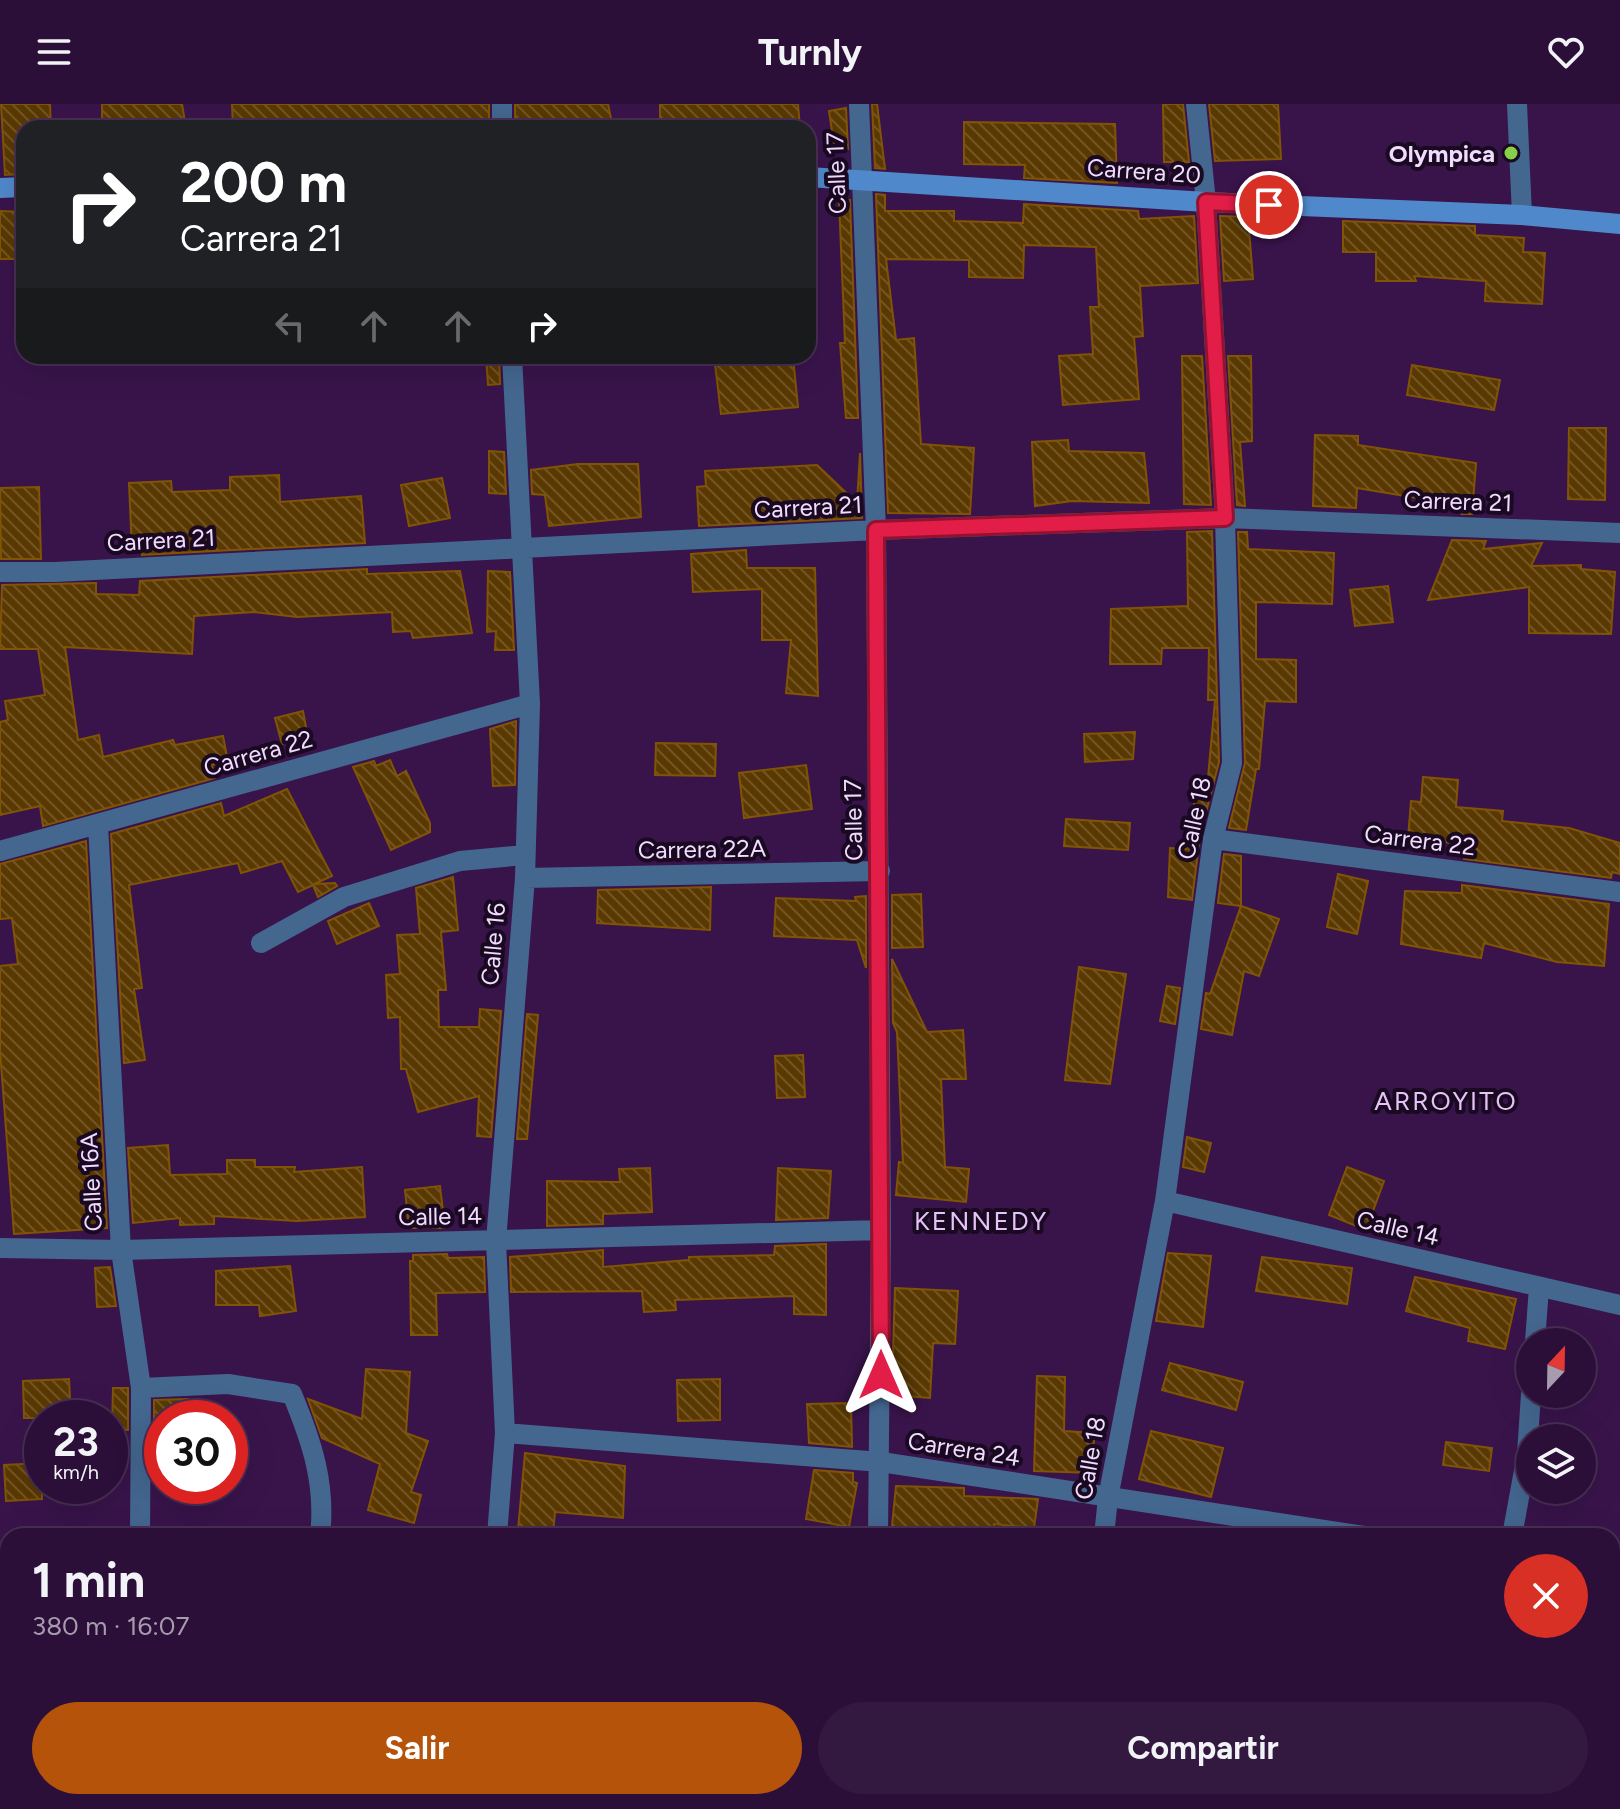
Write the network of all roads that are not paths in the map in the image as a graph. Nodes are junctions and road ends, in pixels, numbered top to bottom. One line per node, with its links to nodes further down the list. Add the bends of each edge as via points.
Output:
1 (859, 104): 5 (street, Calle 17)
2 (1196, 104): 6 (street, Calle 18)
3 (1517, 104): 7 (street)
4 (816, 177): 5 (street, Carrera 20)
5 (862, 178): 6 (street, Carrera 20); 11 (street, Calle 17)
6 (1206, 202): 7 (street, Carrera 20); 10 (street, Calle 18)
7 (1522, 215): 8 (street, Carrera 20)
8 (1620, 224)
9 (512, 364): 13 (street, Calle 16)
10 (1225, 518): 11 (street, Carrera 21); 12 (street, Carrera 21); 17 (street, Calle 18, via 1232,763)
11 (876, 530): 13 (street, Carrera 21); 20 (street, Calle 17)
12 (1620, 533)
13 (522, 547): 14 (street, Carrera 21); 15 (street, Calle 16)
14 (0, 572)
15 (530, 704): 16 (street, Carrera 22); 19 (street, Calle 16)
16 (98, 825): 18 (street, Carrera 22); 28 (street, Calle 16A)
17 (1213, 839): 22 (street, Carrera 22); 24 (street, Calle 18)
18 (0, 851)
19 (525, 855): 21 (street, Calle 16); 23 (street, via 460,861 344,897)
20 (880, 871): 21 (street, Carrera 22A); 25 (street, Calle 17)
21 (525, 878): 26 (street, Calle 16)
22 (1620, 892)
23 (261, 943)
24 (1165, 1201): 29 (street, Calle 14); 36 (street, Calle 18)
25 (881, 1230): 26 (street, Calle 14); 35 (street, Calle 17)
26 (496, 1241): 28 (street, Calle 14); 34 (street, Calle 16)
27 (0, 1248): 28 (street, Calle 14)
28 (121, 1250): 32 (street, Calle 16A)
29 (1539, 1287): 30 (street, Calle 14); 31 (street)
30 (1620, 1305)
31 (1536, 1328)
32 (141, 1388): 37 (street, Calle 16A); 38 (street, via 228,1384 292,1394 315,1449 324,1503)
33 (1530, 1408): 43 (street)
34 (505, 1433): 35 (street, Carrera 24); 39 (street, Calle 16)
35 (881, 1462): 36 (street, Carrera 24); 40 (street, Calle 17)
36 (1108, 1498): 41 (street, Calle 18); 42 (street, Carrera 24)
37 (140, 1528)
38 (321, 1528)
39 (498, 1528)
40 (878, 1528)
41 (1105, 1528)
42 (1310, 1528)
43 (1513, 1528)

